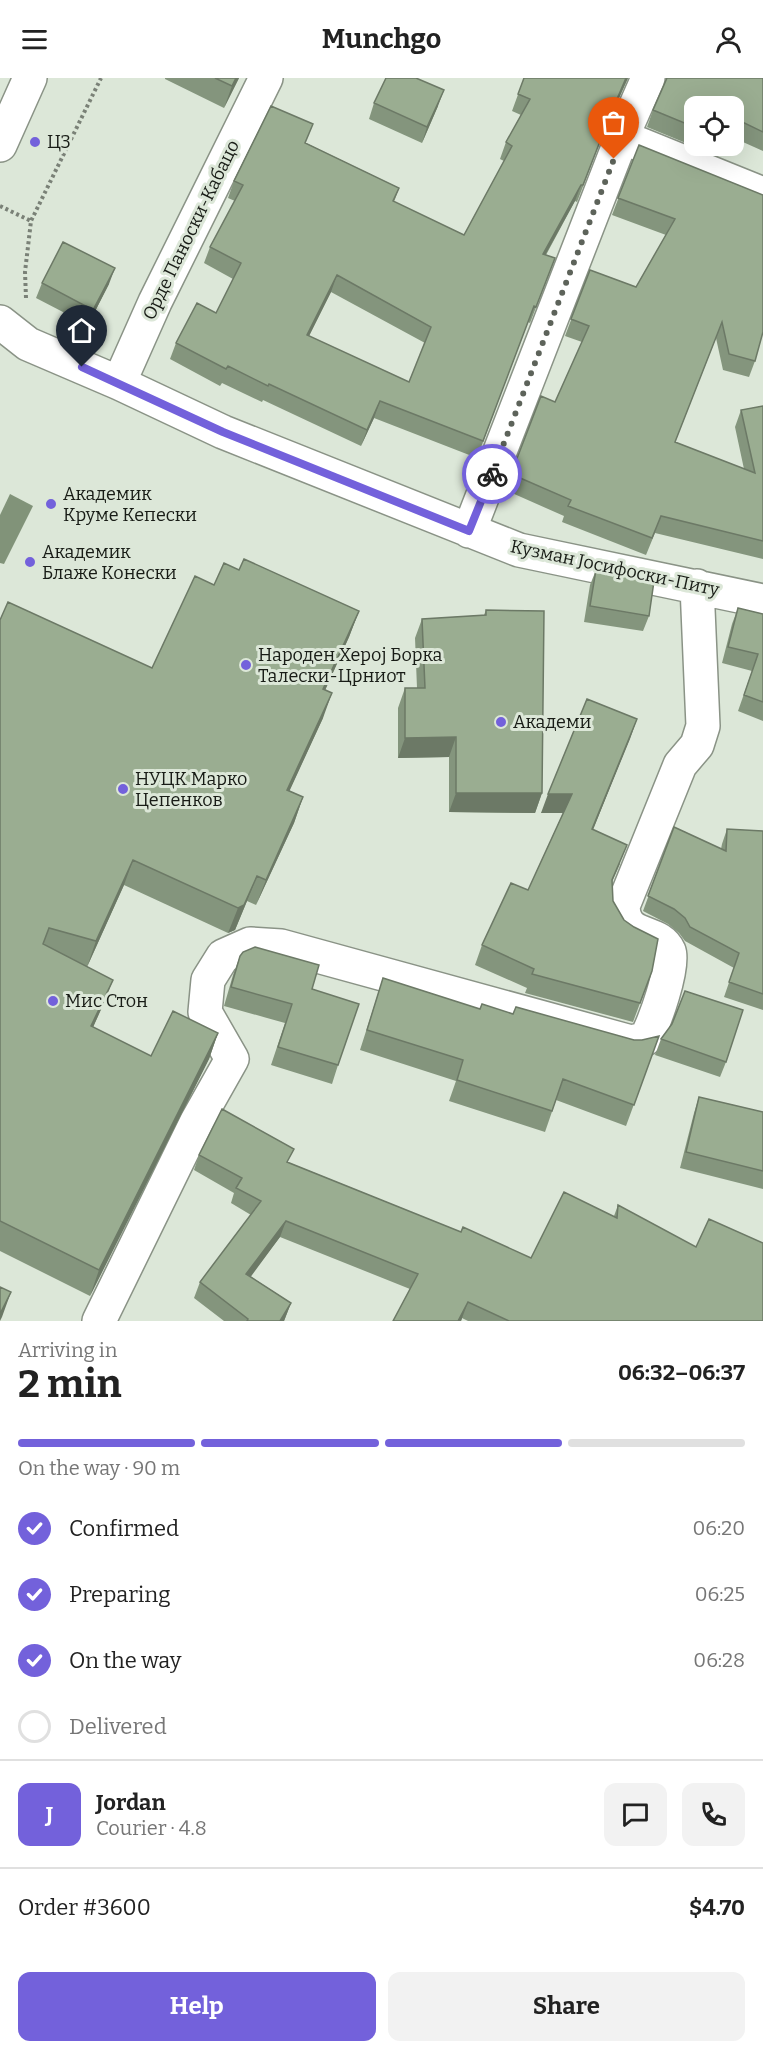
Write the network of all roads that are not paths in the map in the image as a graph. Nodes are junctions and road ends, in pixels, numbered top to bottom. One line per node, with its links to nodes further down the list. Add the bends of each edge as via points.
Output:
1 (30, 78): 5 (street)
2 (266, 78): 9 (street, Орде Паноски-Кабацо, via 160,291)
3 (648, 78): 4 (street)
4 (622, 137): 6 (street); 10 (street)
5 (0, 145)
6 (763, 194)
7 (0, 322): 8 (street, Кузман Јосифоски-Питу)
8 (14, 343): 9 (street, Кузман Јосифоски-Питу)
9 (119, 383): 10 (street, Кузман Јосифоски-Питу, via 223,432)
10 (469, 531): 11 (street, Кузман Јосифоски-Питу, via 519,550)
11 (697, 586): 12 (street, Кузман Јосифоски-Питу); 13 (street, via 703,726 697,745 680,765 623,906 628,926 658,940 669,950 671,963 652,1028 645,1039 631,1042 282,946 250,944 223,956 208,980 205,1012 232,1059 197,1121)
12 (763, 601)
13 (99, 1321)

